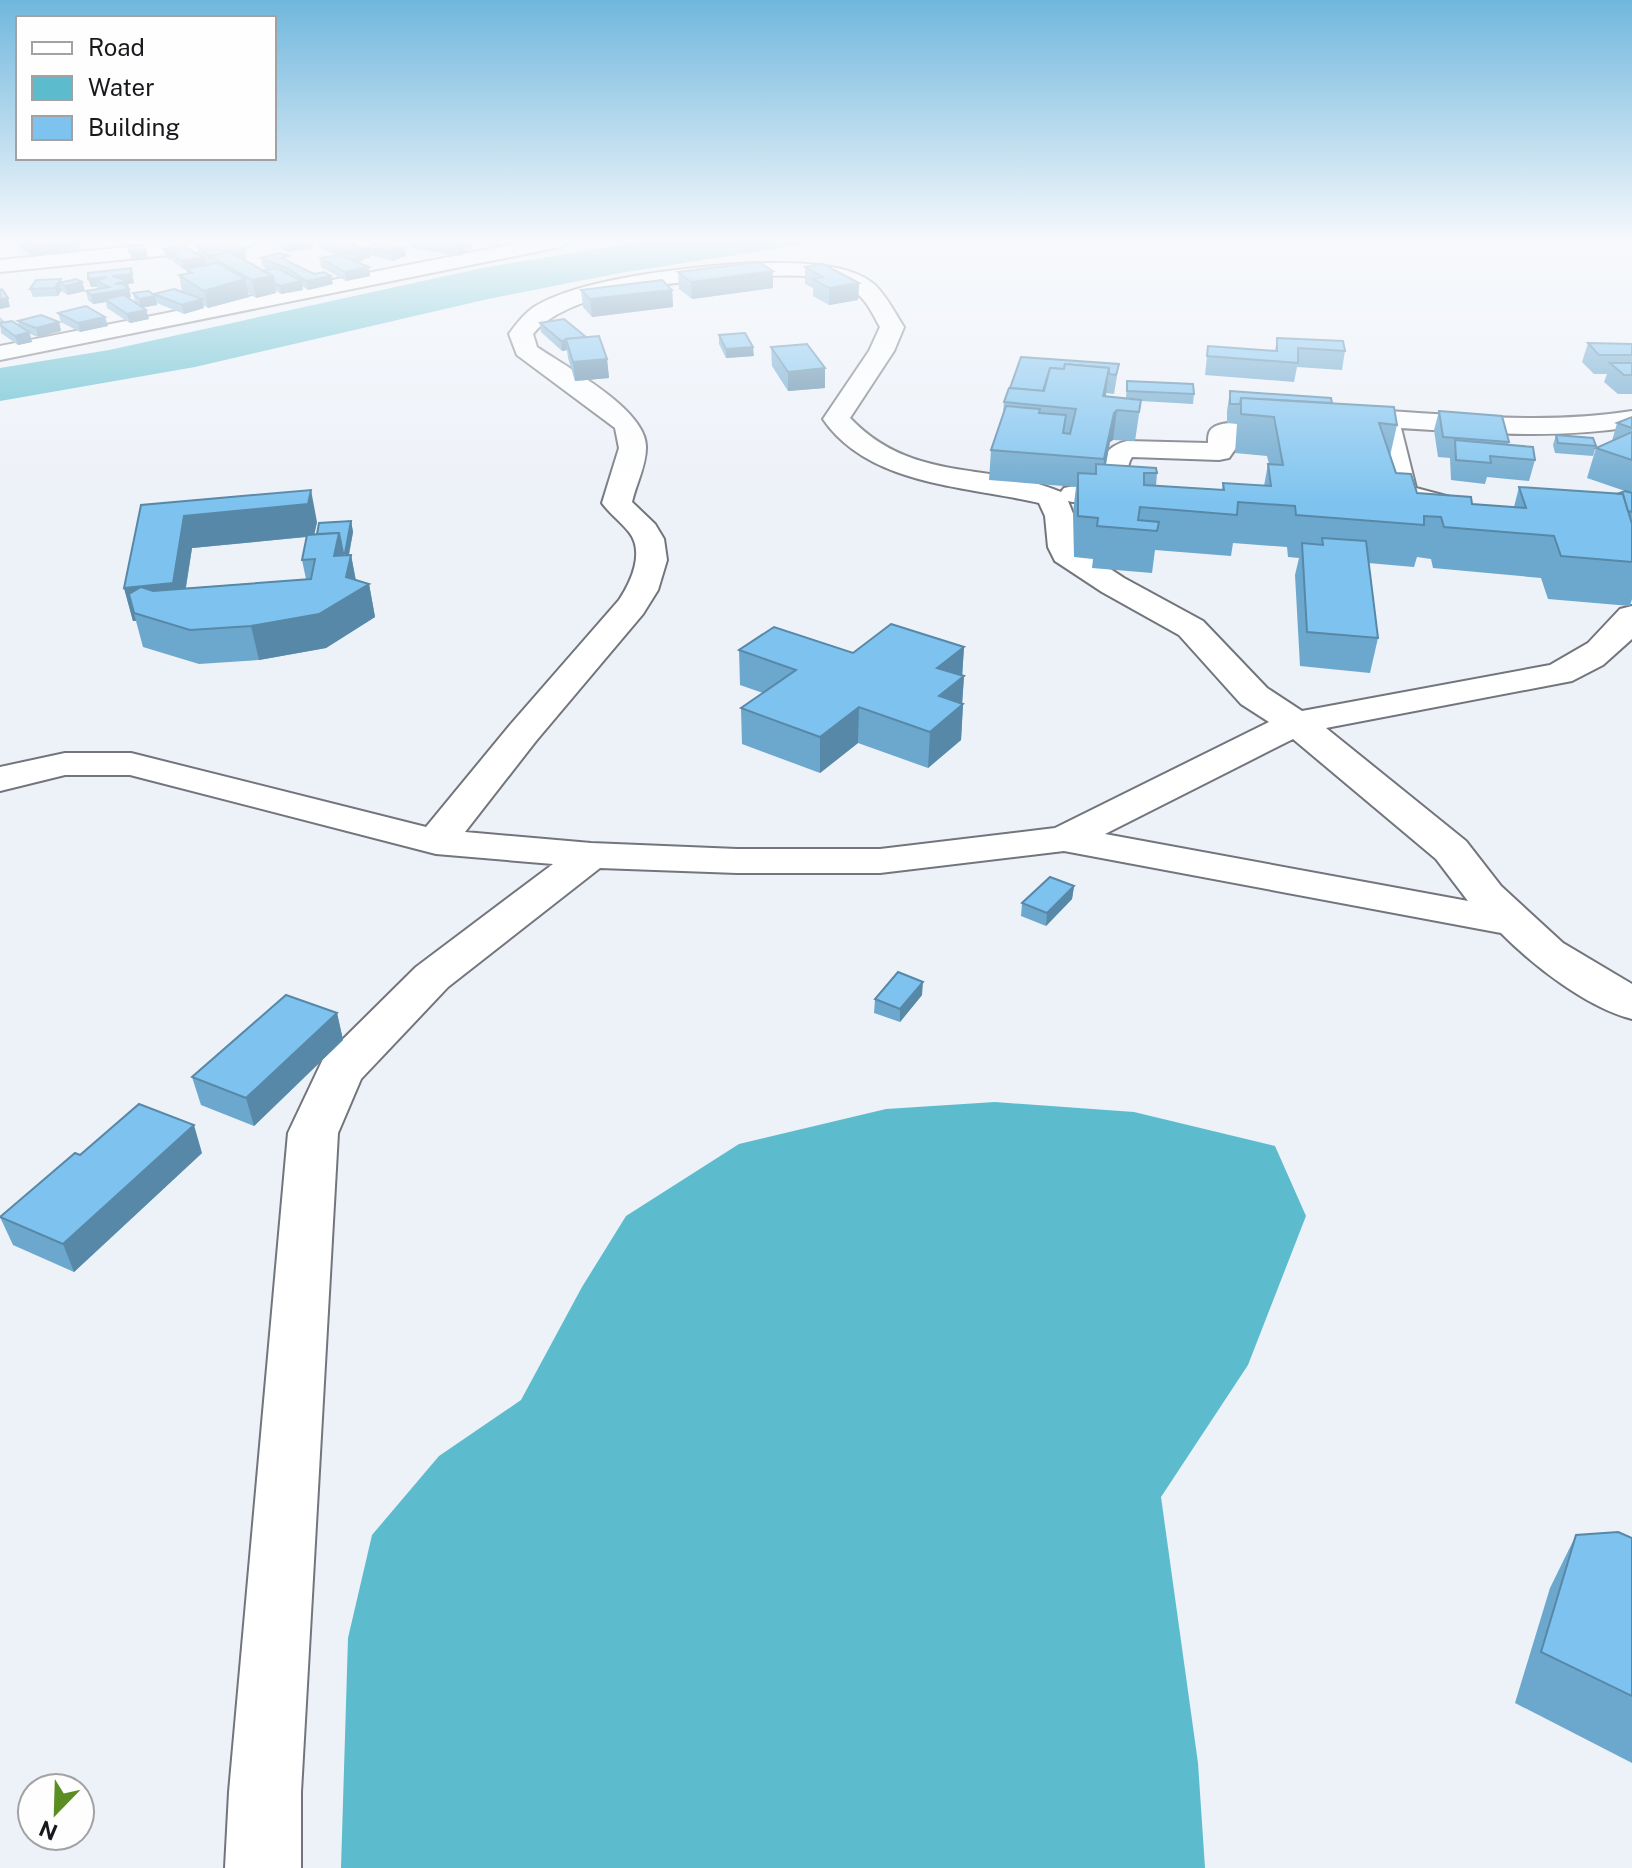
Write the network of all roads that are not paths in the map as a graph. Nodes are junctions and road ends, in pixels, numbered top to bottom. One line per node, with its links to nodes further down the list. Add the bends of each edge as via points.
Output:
1 (124, 328): 4 (street)
2 (525, 328): 15 (street, via 521,334 526,350 631,428 635,443 617,503 644,531 649,575 638,599)
3 (892, 328): 9 (street, via 887,343 845,397 836,419 843,429 919,470)
4 (0, 353)
5 (1632, 419): 8 (street, via 1538,428 1396,418 1385,422)
6 (1325, 436): 9 (street, via 1228,431 1222,433 1219,452 1127,449 1113,463 1108,488)
7 (1356, 438): 8 (street)
8 (1388, 440): 10 (street, via 1403,493)
9 (1049, 497): 12 (street, via 1059,513 1066,554 1191,628 1254,696)
10 (1467, 510)
11 (1632, 616): 12 (street, via 1599,653 1560,674)
12 (1296, 723): 14 (street); 17 (street, via 1451,850)
13 (0, 779): 15 (street, via 69,762 131,764)
14 (1064, 839): 16 (street, via 880,861); 17 (street)
15 (436, 842): 16 (street)
16 (591, 855): 19 (street, via 432,977 340,1071 313,1133)
17 (1512, 922): 18 (street, via 1547,953)
18 (1632, 1004)
19 (263, 1868)

